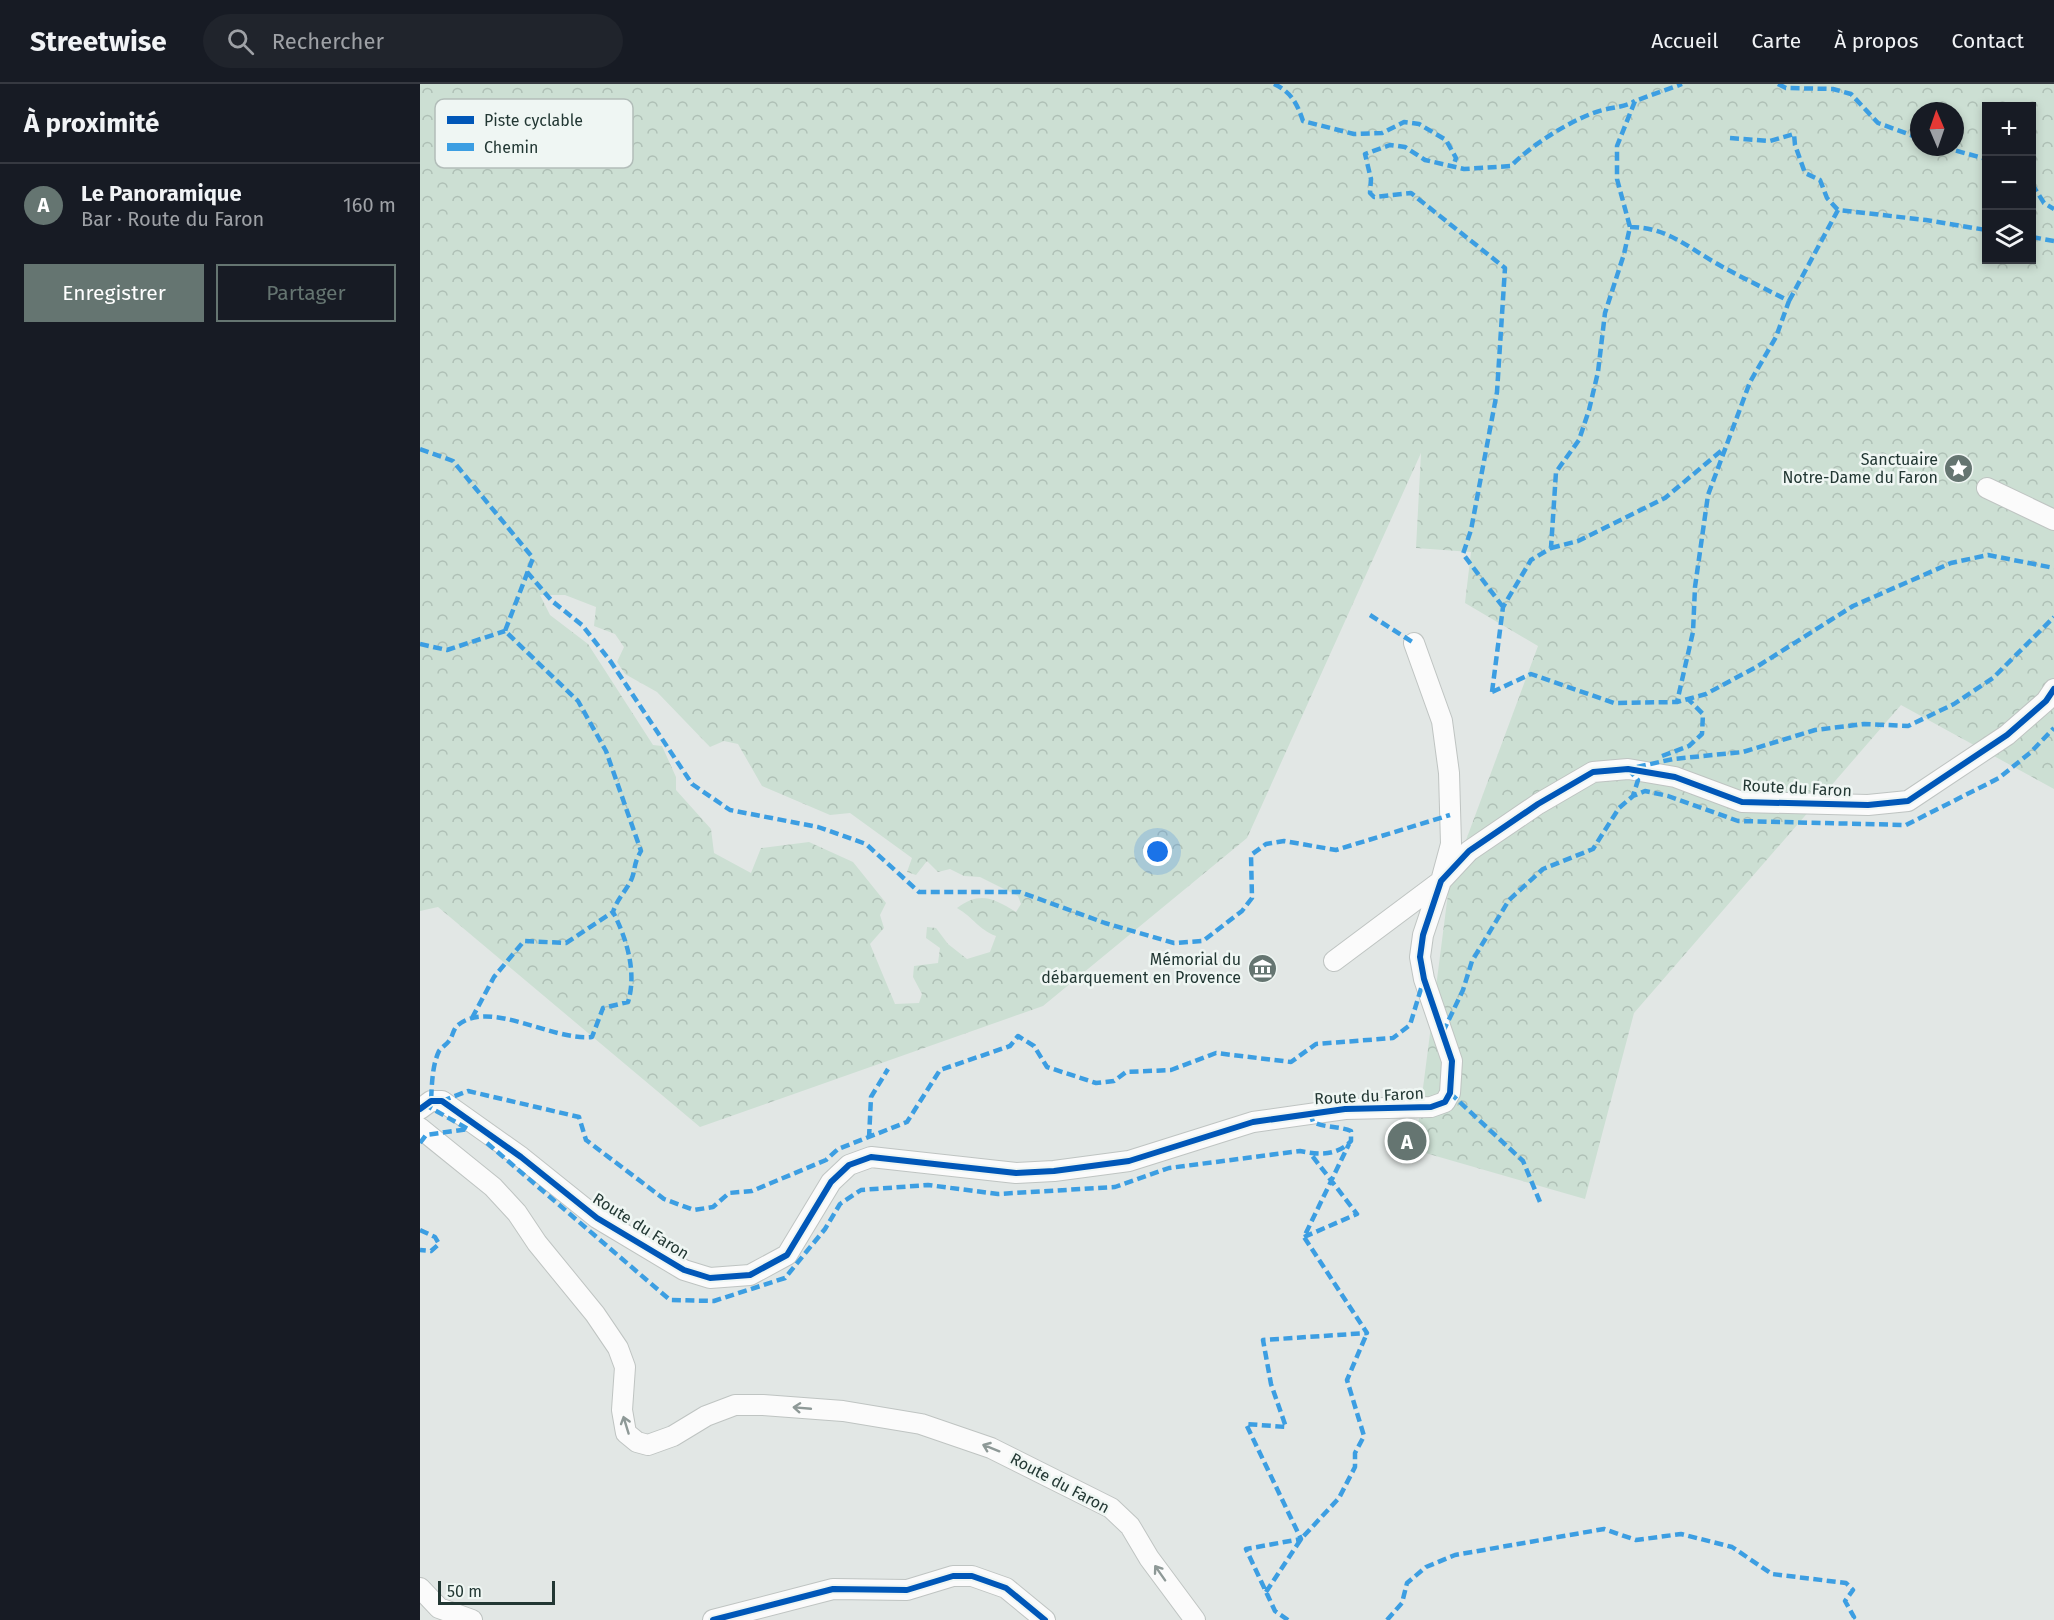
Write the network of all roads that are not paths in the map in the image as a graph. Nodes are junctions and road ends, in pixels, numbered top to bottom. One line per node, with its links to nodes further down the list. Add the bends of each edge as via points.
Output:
1 (1987, 488): 2 (street)
2 (2054, 520)
3 (1414, 643): 5 (street, via 1442,721 1447,763 1451,844)
4 (2054, 689): 5 (street, Route du Faron, via 2007,735 1908,801 1868,805 1742,802 1675,777 1628,769 1593,772 1469,851)
5 (1441, 881): 6 (street); 7 (street, Route du Faron, via 1420,957 1433,1010 1452,1061 1450,1094 1444,1102 1431,1107 1345,1109 1253,1122 1129,1161 1054,1171 1016,1173 871,1157 849,1165 831,1182 787,1255 750,1275 710,1278 684,1270 597,1218 504,1144 442,1101 431,1101)
6 (1334, 961)
7 (420, 1109)
8 (420, 1128): 13 (street, Route du Faron, one-way to 8, via 1130,1526 1111,1508 991,1448 921,1424 843,1411 735,1405 706,1416 673,1436 648,1445 638,1442 626,1432 622,1410 625,1367 601,1323 493,1187)
9 (420, 1588): 10 (street, via 439,1608)
10 (472, 1620)
11 (713, 1620): 12 (street, via 833,1589 908,1590 953,1576 979,1578 1006,1588)
12 (1045, 1620)
13 (1195, 1620)

